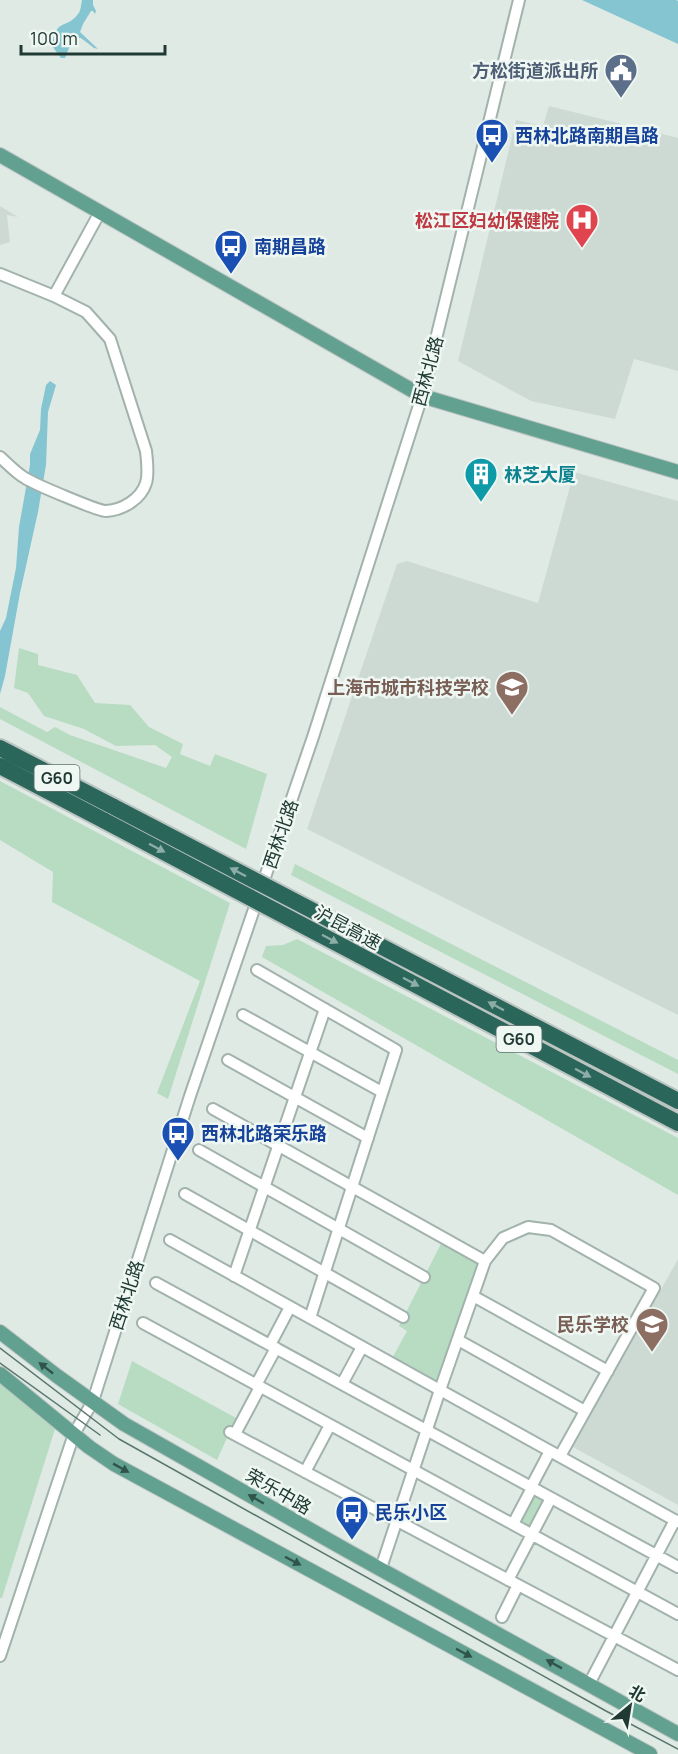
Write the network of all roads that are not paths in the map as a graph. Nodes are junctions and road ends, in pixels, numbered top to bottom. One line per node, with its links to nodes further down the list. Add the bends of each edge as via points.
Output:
1 (519, 0): 6 (street, 西林北路)
2 (0, 155): 3 (main road)
3 (100, 212): 5 (street); 6 (main road)
4 (0, 274): 5 (street)
5 (54, 296): 7 (street, via 86,312 110,339 146,451 146,483 128,506 105,511 24,478)
6 (422, 396): 8 (main road); 50 (street, 西林北路)
7 (0, 457)
8 (678, 472)
9 (0, 748): 11 (highway, 沪昆高速 / G60)
10 (0, 766): 11 (highway, 沪昆高速 / G60)
11 (110, 814): 19 (highway, 沪昆高速 / G60, one-way to 11, bridge, via 365,938); 21 (highway, 沪昆高速 / G60, one-way to 21, bridge, via 359,955)
12 (257, 970): 13 (street)
13 (326, 1009): 15 (street); 17 (street, via 396,1050)
14 (243, 1015): 15 (street)
15 (310, 1052): 17 (street); 18 (street)
16 (228, 1060): 18 (street)
17 (382, 1092): 22 (street)
18 (295, 1097): 22 (street); 23 (street)
19 (678, 1101)
20 (213, 1109): 23 (street)
21 (678, 1123)
22 (368, 1138): 26 (street)
23 (278, 1146): 25 (street); 26 (street)
24 (199, 1150): 25 (street)
25 (264, 1187): 28 (street); 29 (street)
26 (352, 1187): 28 (street); 31 (street)
27 (185, 1194): 29 (street)
28 (338, 1228): 32 (street); 34 (street)
29 (249, 1231): 32 (street); 33 (street)
30 (170, 1240): 33 (street)
31 (485, 1261): 36 (street); 45 (street, via 503,1238 528,1227 551,1230 654,1288)
32 (324, 1273): 38 (street); 39 (street)
33 (234, 1276): 37 (street)
34 (424, 1277)
35 (156, 1283): 43 (street)
36 (473, 1296): 42 (street); 45 (street)
37 (290, 1307): 39 (street); 43 (street)
38 (403, 1317)
39 (310, 1318): 44 (street)
40 (143, 1323): 48 (street)
41 (0, 1332): 50 (main road, 荣乐中路, one-way to 41)
42 (458, 1340): 49 (street); 51 (street)
43 (273, 1347): 47 (street); 48 (street)
44 (362, 1347): 47 (street); 49 (street)
45 (608, 1371): 51 (street)
46 (0, 1374): 54 (main road)
47 (342, 1384): 53 (street)
48 (258, 1386): 52 (street); 57 (street, via 232,1433)
49 (440, 1390): 53 (street); 55 (street)
50 (93, 1401): 54 (street, 西林北路); 66 (main road, 荣乐中路, one-way to 50, via 124,1424)
51 (585, 1410): 55 (street)
52 (330, 1425): 56 (street); 57 (street)
53 (427, 1430): 56 (street); 58 (street)
54 (74, 1434): 73 (street, 西林北路); 77 (main road, one-way to 77, via 114,1464)
55 (555, 1454): 58 (street); 61 (street)
56 (414, 1470): 60 (street); 62 (street)
57 (305, 1472): 60 (street)
58 (532, 1488): 59 (street); 62 (street)
59 (551, 1498): 63 (street); 64 (street)
60 (397, 1520): 66 (street); 67 (street)
61 (677, 1521): 64 (street)
62 (513, 1524): 63 (street)
63 (531, 1534): 67 (street); 69 (street)
64 (657, 1556): 65 (street); 69 (street)
65 (678, 1567)
66 (381, 1568): 75 (main road, 荣乐中路, one-way to 66)
67 (508, 1580): 68 (street)
68 (518, 1585): 71 (street); 72 (street)
69 (637, 1592): 70 (street); 72 (street)
70 (678, 1614)
71 (502, 1617)
72 (614, 1636): 74 (street); 75 (street)
73 (0, 1656)
74 (678, 1670)
75 (588, 1684): 76 (main road, 荣乐中路)
76 (678, 1734)
77 (650, 1754)

